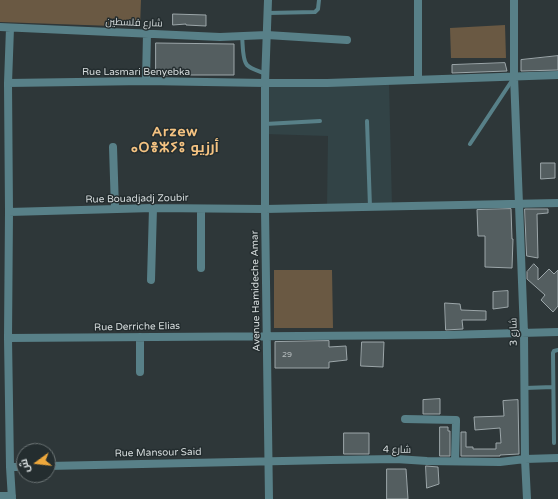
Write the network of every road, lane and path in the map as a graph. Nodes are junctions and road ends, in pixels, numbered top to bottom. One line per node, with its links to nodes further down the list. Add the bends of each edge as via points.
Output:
1 (268, 0): 5 (street, Avenue Hamideche Amar)
2 (319, 0): 5 (lane, via 315,12)
3 (418, 0): 15 (street)
4 (514, 0): 14 (street, شارع 3)
5 (268, 13): 9 (street, Avenue Hamideche Amar)
6 (0, 27): 7 (street, شارع فلسطين)
7 (10, 28): 8 (street, شارع فلسطين); 17 (street)
8 (147, 33): 10 (street, شارع فلسطين); 16 (street)
9 (267, 35): 10 (street, شارع فلسطين); 11 (street, شارع فلسطين); 12 (street, Avenue Hamideche Amar)
10 (242, 36): 12 (lane, via 246,63)
11 (347, 40)
12 (265, 74): 18 (street, Avenue Hamideche Amar)
13 (558, 75): 14 (street, Rue Lasmari Benyebka)
14 (514, 76): 15 (street, Rue Lasmari Benyebka); 22 (lane); 25 (street, شارع 3)
15 (418, 80): 18 (street, Rue Lasmari Benyebka)
16 (146, 81): 17 (street, Rue Lasmari Benyebka); 18 (street, Rue Lasmari Benyebka)
17 (8, 83): 31 (street)
18 (265, 83): 21 (street, Avenue Hamideche Amar)
19 (320, 121): 21 (lane)
20 (366, 121): 26 (lane)
21 (265, 124): 30 (street, Avenue Hamideche Amar)
22 (470, 144)
23 (112, 147): 28 (street)
24 (558, 203): 25 (street, Rue Bouadjadj Zoubir)
25 (520, 204): 26 (street, Rue Bouadjadj Zoubir); 35 (street, شارع 3)
26 (370, 207): 30 (street, Rue Bouadjadj Zoubir)
27 (153, 208): 28 (street, Rue Bouadjadj Zoubir); 29 (street, Rue Bouadjadj Zoubir); 33 (street)
28 (115, 209): 31 (street, Rue Bouadjadj Zoubir)
29 (201, 209): 30 (street, Rue Bouadjadj Zoubir); 32 (street)
30 (265, 209): 36 (street, Avenue Hamideche Amar)
31 (10, 212): 37 (street)
32 (201, 268)
33 (152, 280)
34 (558, 332): 35 (street, Rue Derriche Elias)
35 (524, 333): 36 (street, Rue Derriche Elias); 42 (street, شارع 3)
36 (267, 336): 38 (street, Rue Derriche Elias); 47 (street, Avenue Hamideche Amar)
37 (8, 338): 38 (street, Rue Derriche Elias); 50 (street)
38 (140, 338): 40 (street)
39 (558, 350): 41 (lane, via 553,354)
40 (140, 372)
41 (553, 387): 42 (lane); 44 (lane)
42 (525, 388): 46 (street, شارع 3)
43 (405, 419): 48 (street, via 456,420)
44 (554, 443)
45 (558, 458): 46 (street, شارع 4)
46 (525, 459): 48 (street, شارع 4, via 500,462); 55 (street, شارع 3)
47 (269, 461): 48 (street, شارع 4); 49 (street, Rue Mansour Said); 54 (street, Avenue Hamideche Amar)
48 (455, 461)
49 (56, 466)
50 (10, 467): 51 (street); 53 (street)
51 (16, 467)
52 (0, 496): 53 (street)
53 (12, 497)
54 (269, 499)
55 (527, 499)

